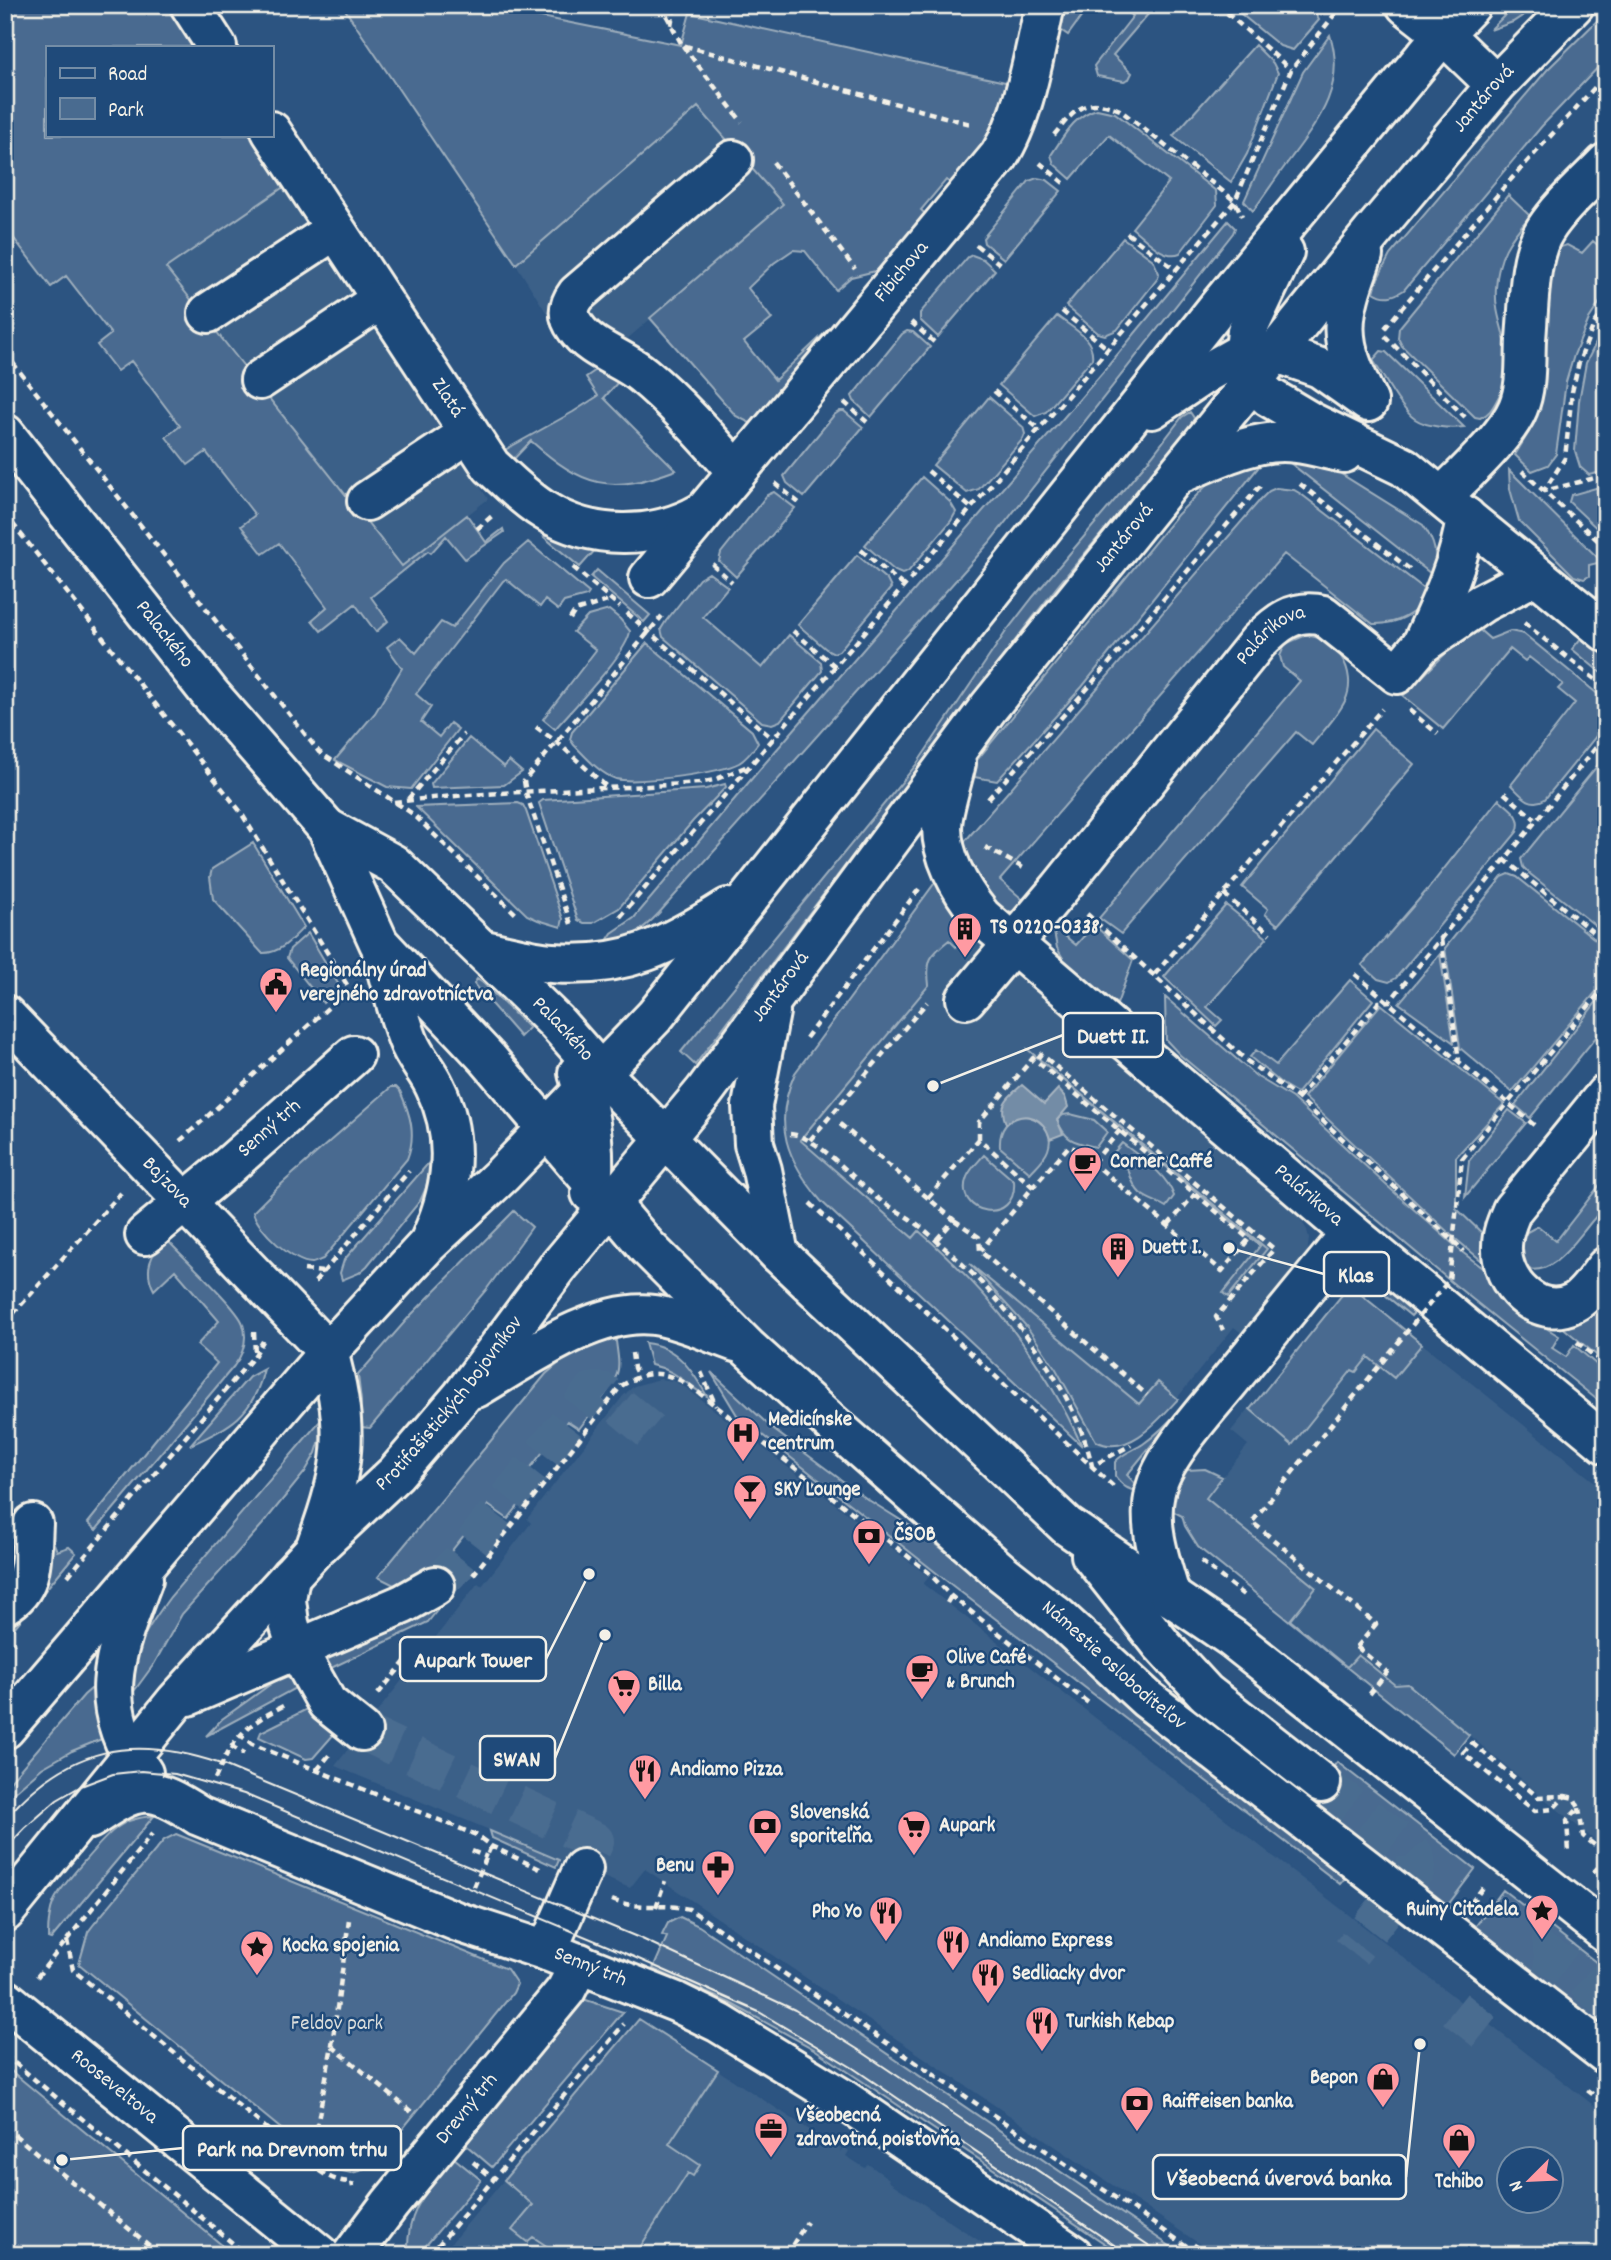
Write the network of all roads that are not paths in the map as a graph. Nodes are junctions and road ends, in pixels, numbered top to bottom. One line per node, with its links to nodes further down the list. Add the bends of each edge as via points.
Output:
1 (190, 5): 7 (street)
2 (1045, 5): 25 (street, Fibichova, via 1009,139 999,156)
3 (1406, 5): 6 (street)
4 (1471, 5): 6 (street)
5 (1574, 5): 8 (street, Jantárová)
6 (1443, 34): 8 (street); 12 (street)
7 (216, 46)
8 (1496, 85): 14 (street, Jantárová)
9 (273, 134): 13 (street, Zlatá)
10 (733, 160): 25 (street, via 577,294 569,312 578,331 645,376 710,440)
11 (1606, 163): 27 (street, via 1544,231 1536,250 1518,408)
12 (1308, 197): 17 (street, via 1247,331); 20 (street)
13 (335, 230): 15 (street, Zlatá); 16 (street)
14 (1370, 234): 17 (street, Jantárová); 19 (street, via 1343,329)
15 (380, 300): 18 (street); 21 (street, Zlatá)
16 (208, 313)
17 (1256, 362): 19 (street, via 1320,368); 20 (street, via 1189,384); 23 (street, via 1269,397); 24 (street, Jantárová)
18 (260, 380)
19 (1360, 386): 23 (street)
20 (1119, 432): 35 (street)
21 (469, 433): 26 (street); 28 (street, Zlatá, via 491,466 546,513 568,522 646,533 674,527)
22 (5, 434): 34 (street, Palackého, via 211,695)
23 (1404, 467): 24 (street, via 1295,442 1261,444); 27 (street)
24 (1175, 475): 33 (street, Jantárová)
25 (755, 476): 28 (street, Fibichova)
26 (367, 501)
27 (1454, 507): 29 (street); 32 (street, Palárikova, via 1463,538)
28 (705, 511): 30 (street, Fibichova)
29 (1535, 575): 31 (street); 32 (street, Palárikova, via 1482,603)
30 (657, 595)
31 (1606, 632)
32 (1422, 644): 37 (street, Palárikova, via 1397,674 1323,615 1311,612 1281,621 1258,642)
33 (959, 747): 37 (street, Palárikova, via 942,819 944,849 974,907); 40 (street, Jantárová)
34 (327, 828): 36 (street, Palackého); 38 (street, Palackého, via 393,864)
35 (754, 891): 38 (street, via 681,937 622,959 550,963); 44 (street, via 640,1033)
36 (379, 943): 44 (street, Palackého, via 526,1098); 48 (street, via 409,1042 446,1112 452,1166 445,1204)
37 (1013, 944): 39 (street); 46 (street, Palárikova)
38 (483, 950): 44 (street, Palackého, via 556,1022)
39 (951, 995)
40 (773, 1000): 44 (street, Jantárová, via 704,1092); 50 (street, via 752,1105 754,1144)
41 (5, 1015): 45 (street, Bajzova)
42 (354, 1055): 45 (street, Senný trh)
43 (1606, 1094): 51 (street, via 1512,1210 1502,1247 1506,1268 1524,1297 1551,1308 1576,1302)
44 (604, 1137): 48 (street, via 502,1175); 49 (street, Palackého); 50 (street, via 708,1183); 54 (street, Protifašistických bojovníkov, via 573,1248)
45 (185, 1203): 47 (street, Senný trh); 53 (street, Bajzova)
46 (1351, 1233): 55 (street, Palárikova); 61 (street, via 1191,1428 1157,1482 1153,1509 1158,1556)
47 (145, 1236)
48 (428, 1244): 53 (street)
49 (647, 1247): 52 (street, Námestie osloboditeľov)
50 (779, 1254): 57 (street)
51 (1606, 1267)
52 (747, 1346): 54 (street, via 665,1317 625,1315 589,1325); 63 (street, Námestie osloboditeľov, via 1001,1572)
53 (328, 1352): 58 (street); 59 (street, Protifašistických bojovníkov, via 342,1420 340,1470 333,1500)
54 (462, 1396): 59 (street, Protifašistických bojovníkov, via 396,1473)
55 (1606, 1444)
56 (33, 1524): 62 (street, via 27,1582 20,1594)
57 (1068, 1526): 61 (street); 65 (street)
58 (152, 1556): 67 (street); 69 (street, via 112,1675 117,1721)
59 (302, 1563): 64 (street, via 286,1600); 66 (street, Protifašistických bojovníkov)
60 (435, 1586): 64 (street)
61 (1171, 1597): 75 (street, via 1232,1638)
62 (5, 1604)
63 (1058, 1616): 65 (street); 78 (street, Námestie osloboditeľov, via 1147,1699)
64 (297, 1649): 66 (street); 68 (street, via 327,1703)
65 (1206, 1693): 70 (street)
66 (176, 1701): 69 (street, Protifašistických bojovníkov)
67 (5, 1729)
68 (362, 1731)
69 (132, 1756): 71 (street); 72 (street, Protifašistických bojovníkov)
70 (1321, 1783)
71 (165, 1814): 72 (street, Senný trh, via 149,1793 121,1799); 76 (street, Senný trh, via 199,1816 458,1922)
72 (71, 1832): 74 (street, Protifašistických bojovníkov)
73 (583, 1870): 76 (street, Drevný trh)
74 (5, 1912)
75 (1606, 1933)
76 (564, 1957): 80 (street, Drevný trh, via 566,1990); 81 (street, Senný trh, via 719,2023 843,2099)
77 (9, 2003): 79 (street, Rooseveltova)
78 (1606, 2054)
79 (320, 2255)
80 (352, 2255)
81 (1073, 2255)

